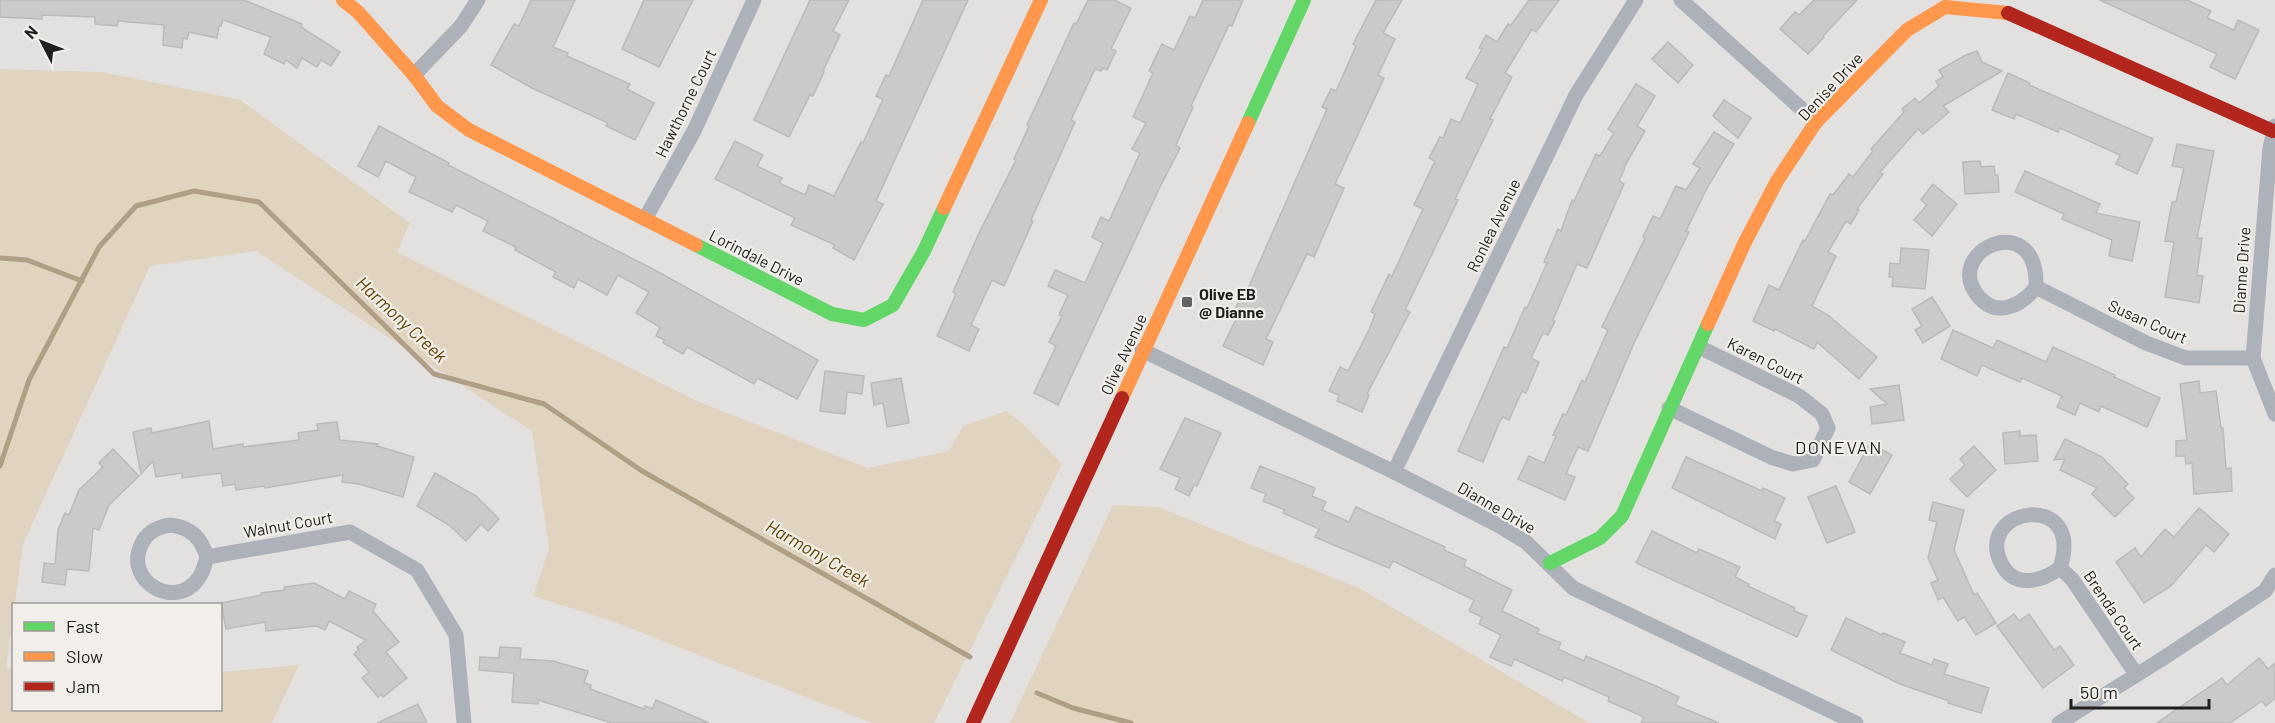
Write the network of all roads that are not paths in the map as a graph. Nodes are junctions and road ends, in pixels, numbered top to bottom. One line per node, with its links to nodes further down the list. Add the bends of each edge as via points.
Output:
1 (343, 0): 8 (street, Lorindale Drive)
2 (478, 0): 8 (street, via 461,26)
3 (754, 0): 11 (street, Hawthorne Court, via 694,131)
4 (1041, 0): 11 (street, Lorindale Drive, via 924,251 893,305 864,320 832,314)
5 (1304, 0): 14 (street, Olive Avenue)
6 (1636, 0): 18 (street, Ronlea Avenue, via 1576,95)
7 (1681, 0): 9 (street)
8 (414, 75): 11 (street, Lorindale Drive, via 437,106 469,130)
9 (1816, 122): 10 (street, Denise Drive, via 1907,30 1945,7 2008,13); 13 (street, Denise Drive, via 1777,181 1750,232)
10 (2274, 128): 15 (street, Dianne Drive)
11 (645, 219)
12 (2036, 287): 12 (street, via 2035,264 2030,255 2013,243 1991,244 1982,249 1971,267 1973,288 1989,305 2011,308); 15 (street, Susan Court, via 2146,343 2187,358)
13 (1699, 347): 16 (street, Denise Drive); 16 (street, Karen Court, via 1799,396 1822,414 1828,428 1813,460 1793,464 1771,457)
14 (1142, 350): 18 (street, Dianne Drive); 25 (street, Olive Avenue)
15 (2253, 358): 17 (street, Dianne Drive)
16 (1669, 408): 20 (street, Denise Drive, via 1622,516 1600,538)
17 (2275, 414)
18 (1394, 472): 20 (street, Dianne Drive, via 1497,525)
19 (207, 557): 19 (street, via 204,546 191,531 170,525 150,532 138,550 137,562 147,583 168,593 190,587 198,579); 24 (street, Walnut Court, via 350,532 417,570 456,634)
20 (1550, 563): 26 (street, Dianne Drive, via 1573,588)
21 (2060, 568): 21 (street, Brenda Court, via 2041,580 2019,579 2009,573 1998,554 2001,532 2008,522 2028,513 2040,514 2058,526 2065,546); 23 (street, Brenda Court, via 2072,579)
22 (2275, 575): 23 (street, via 2265,591)
23 (2136, 675): 27 (street)
24 (464, 723)
25 (973, 723)
26 (1856, 723)
27 (2059, 723)

